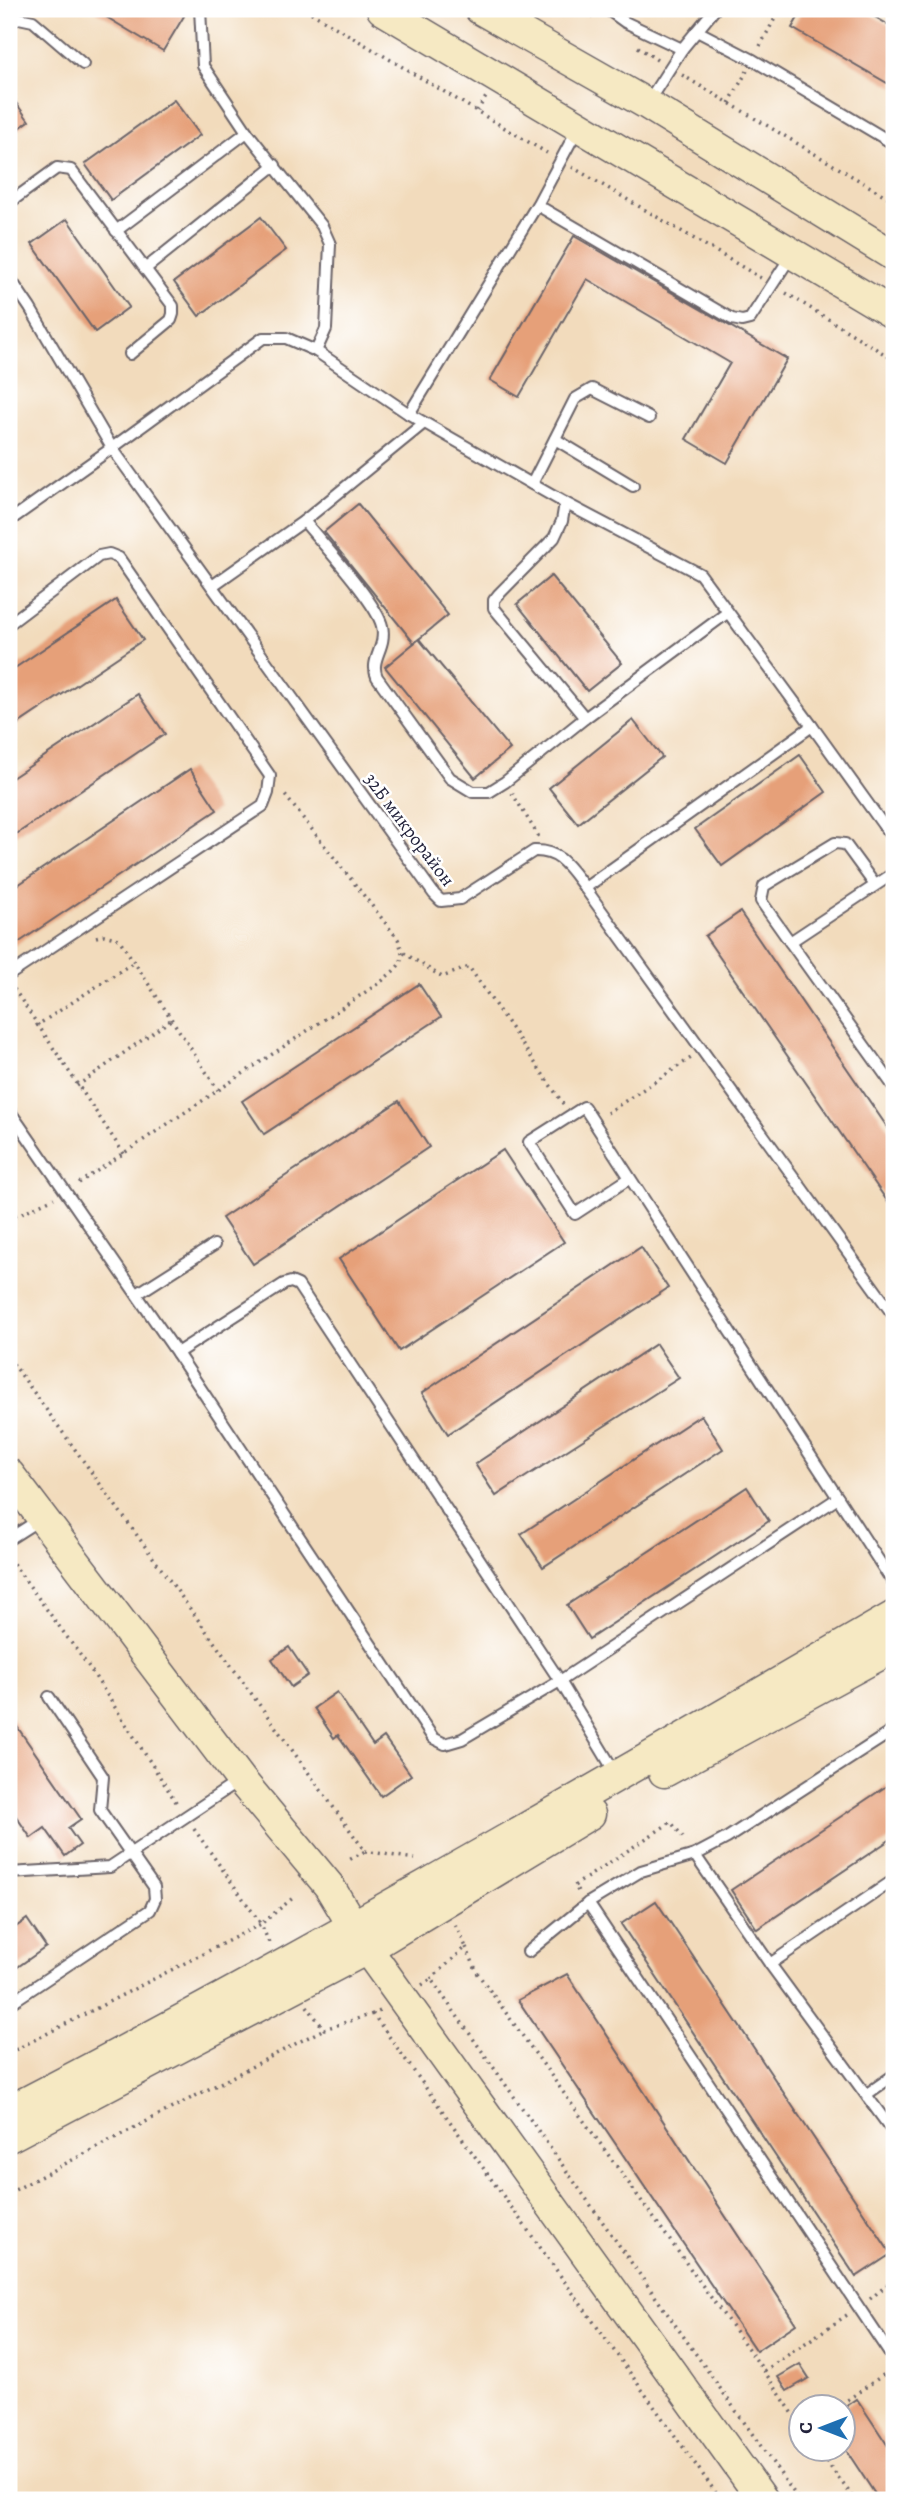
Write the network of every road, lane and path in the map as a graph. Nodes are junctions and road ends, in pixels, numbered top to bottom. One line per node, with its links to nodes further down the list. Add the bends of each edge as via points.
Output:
1 (200, 9): 19 (lane, via 203,65)
2 (305, 9): 17 (path)
3 (382, 9): 18 (main road)
4 (480, 9): 16 (main road)
5 (580, 9): 9 (path)
6 (607, 9): 12 (lane)
7 (715, 9): 10 (lane)
8 (9, 23): 13 (lane, via 33,21)
9 (603, 24)
10 (697, 31): 12 (lane); 20 (lane)
11 (636, 46): 14 (path)
12 (682, 49): 14 (lane)
13 (83, 64)
14 (670, 68): 16 (lane); 24 (path)
15 (489, 92): 17 (path)
16 (647, 104): 28 (main road)
17 (477, 111): 21 (path)
18 (579, 125): 21 (lane); 27 (main road)
19 (247, 132): 22 (lane); 26 (lane)
20 (894, 144)
21 (561, 161): 25 (lane); 31 (path)
22 (275, 164): 29 (lane); 33 (lane, via 322,226 330,244 326,329)
23 (13, 200): 26 (lane, via 64,167)
24 (894, 201)
25 (537, 205): 31 (lane, via 732,319 750,319); 36 (lane)
26 (117, 231): 29 (lane)
27 (793, 253): 31 (lane); 32 (main road)
28 (894, 256)
29 (145, 269): 34 (lane, via 173,306 173,314)
30 (9, 277): 40 (lane, 32Б микрорайон)
31 (772, 285): 35 (path)
32 (894, 314)
33 (316, 351): 36 (lane); 40 (lane, via 286,338 263,338)
34 (130, 354)
35 (894, 360)
36 (409, 414): 38 (lane)
37 (649, 418): 39 (lane, via 592,389 575,399)
38 (424, 423): 41 (lane); 44 (lane)
39 (555, 439): 41 (lane); 42 (lane)
40 (112, 448): 45 (lane); 46 (lane, 32Б микрорайон)
41 (532, 484): 43 (lane)
42 (634, 486)
43 (565, 503): 47 (lane, via 700,574); 49 (lane, via 554,538 498,595 494,608)
44 (304, 520): 46 (lane); 52 (lane, via 380,618 384,644 374,663 377,677 450,778 473,792 489,792)
45 (9, 521)
46 (212, 586): 54 (lane, 32Б микрорайон, via 441,901 460,899 534,851)
47 (727, 613): 49 (lane); 50 (lane)
48 (9, 624): 51 (lane, via 99,556 118,558)
49 (585, 718): 52 (lane)
50 (812, 726): 53 (lane); 57 (lane)
51 (270, 776): 60 (path, via 398,939); 62 (lane, via 263,806)
52 (505, 782): 54 (path)
53 (894, 840)
54 (551, 853): 57 (lane)
55 (894, 873): 56 (lane)
56 (875, 885): 59 (lane); 59 (lane, via 840,842 764,886 761,901)
57 (585, 888): 66 (lane)
58 (91, 938): 61 (path, via 119,939)
59 (790, 942): 68 (lane)
60 (404, 953): 69 (path, via 401,965 382,981); 71 (path, via 442,977 469,967)
61 (134, 962): 64 (path); 65 (path)
62 (9, 975)
63 (9, 981): 65 (path)
64 (172, 1019): 67 (path); 69 (path)
65 (36, 1026): 67 (path)
66 (702, 1051): 72 (path); 79 (lane)
67 (77, 1086): 73 (path)
68 (894, 1087)
69 (218, 1090): 73 (path)
70 (9, 1110): 75 (lane)
71 (571, 1115): 72 (lane, via 584,1107); 74 (lane, via 529,1142 575,1214)
72 (593, 1122): 74 (lane)
73 (124, 1154): 75 (path)
74 (630, 1178): 83 (lane)
75 (66, 1192): 76 (path); 78 (lane)
76 (9, 1219)
77 (214, 1245): 78 (lane)
78 (137, 1294): 80 (lane)
79 (894, 1316)
80 (177, 1353): 90 (lane, via 433,1738 445,1744 462,1739); 90 (lane, via 284,1283 298,1285)
81 (9, 1358): 97 (path)
82 (9, 1474): 84 (main road)
83 (838, 1498): 87 (lane); 90 (lane)
84 (42, 1518): 85 (lane); 94 (main road)
85 (9, 1539)
86 (9, 1558): 95 (path, via 89,1667)
87 (894, 1584)
88 (894, 1616): 93 (main road)
89 (894, 1647): 108 (main road)
90 (560, 1681): 93 (lane)
91 (49, 1697): 98 (lane, via 103,1777 100,1810)
92 (894, 1730): 99 (lane)
93 (617, 1776): 108 (main road)
94 (241, 1780): 95 (lane); 108 (main road)
95 (185, 1816): 98 (lane); 107 (path)
96 (689, 1844): 105 (path, via 671,1822 574,1886)
97 (365, 1852): 100 (path); 101 (path)
98 (129, 1853): 102 (lane, via 110,1867); 114 (lane, via 154,1886 150,1910)
99 (695, 1855): 105 (lane, via 641,1871); 112 (lane)
100 (415, 1859)
101 (347, 1861)
102 (9, 1873)
103 (894, 1880): 112 (lane)
104 (294, 1897): 107 (path)
105 (588, 1903): 111 (lane); 126 (lane)
106 (453, 1920): 109 (path)
107 (261, 1924): 110 (path); 118 (path)
108 (368, 1932): 113 (main road); 121 (main road); 123 (main road)
109 (466, 1947): 113 (path); 129 (path, via 478,1974)
110 (272, 1950)
111 (528, 1952)
112 (770, 1964): 120 (lane)
113 (418, 1988): 116 (path); 134 (main road); 135 (main road); 136 (path)
114 (9, 2004)
115 (306, 2004): 117 (path)
116 (373, 2014): 117 (path); 133 (path)
117 (324, 2029): 124 (path)
118 (9, 2053)
119 (894, 2075): 120 (lane)
120 (867, 2094): 122 (lane)
121 (9, 2111)
122 (894, 2133)
123 (9, 2137)
124 (9, 2193)
125 (894, 2279): 126 (path)
126 (859, 2307): 127 (lane); 129 (path)
127 (894, 2360)
128 (894, 2368): 130 (path)
129 (764, 2371): 131 (path)
130 (855, 2394)
131 (788, 2406)
132 (829, 2464): 137 (path)
133 (721, 2500)
134 (763, 2500)
135 (780, 2500)
136 (799, 2500)
137 (855, 2500)

